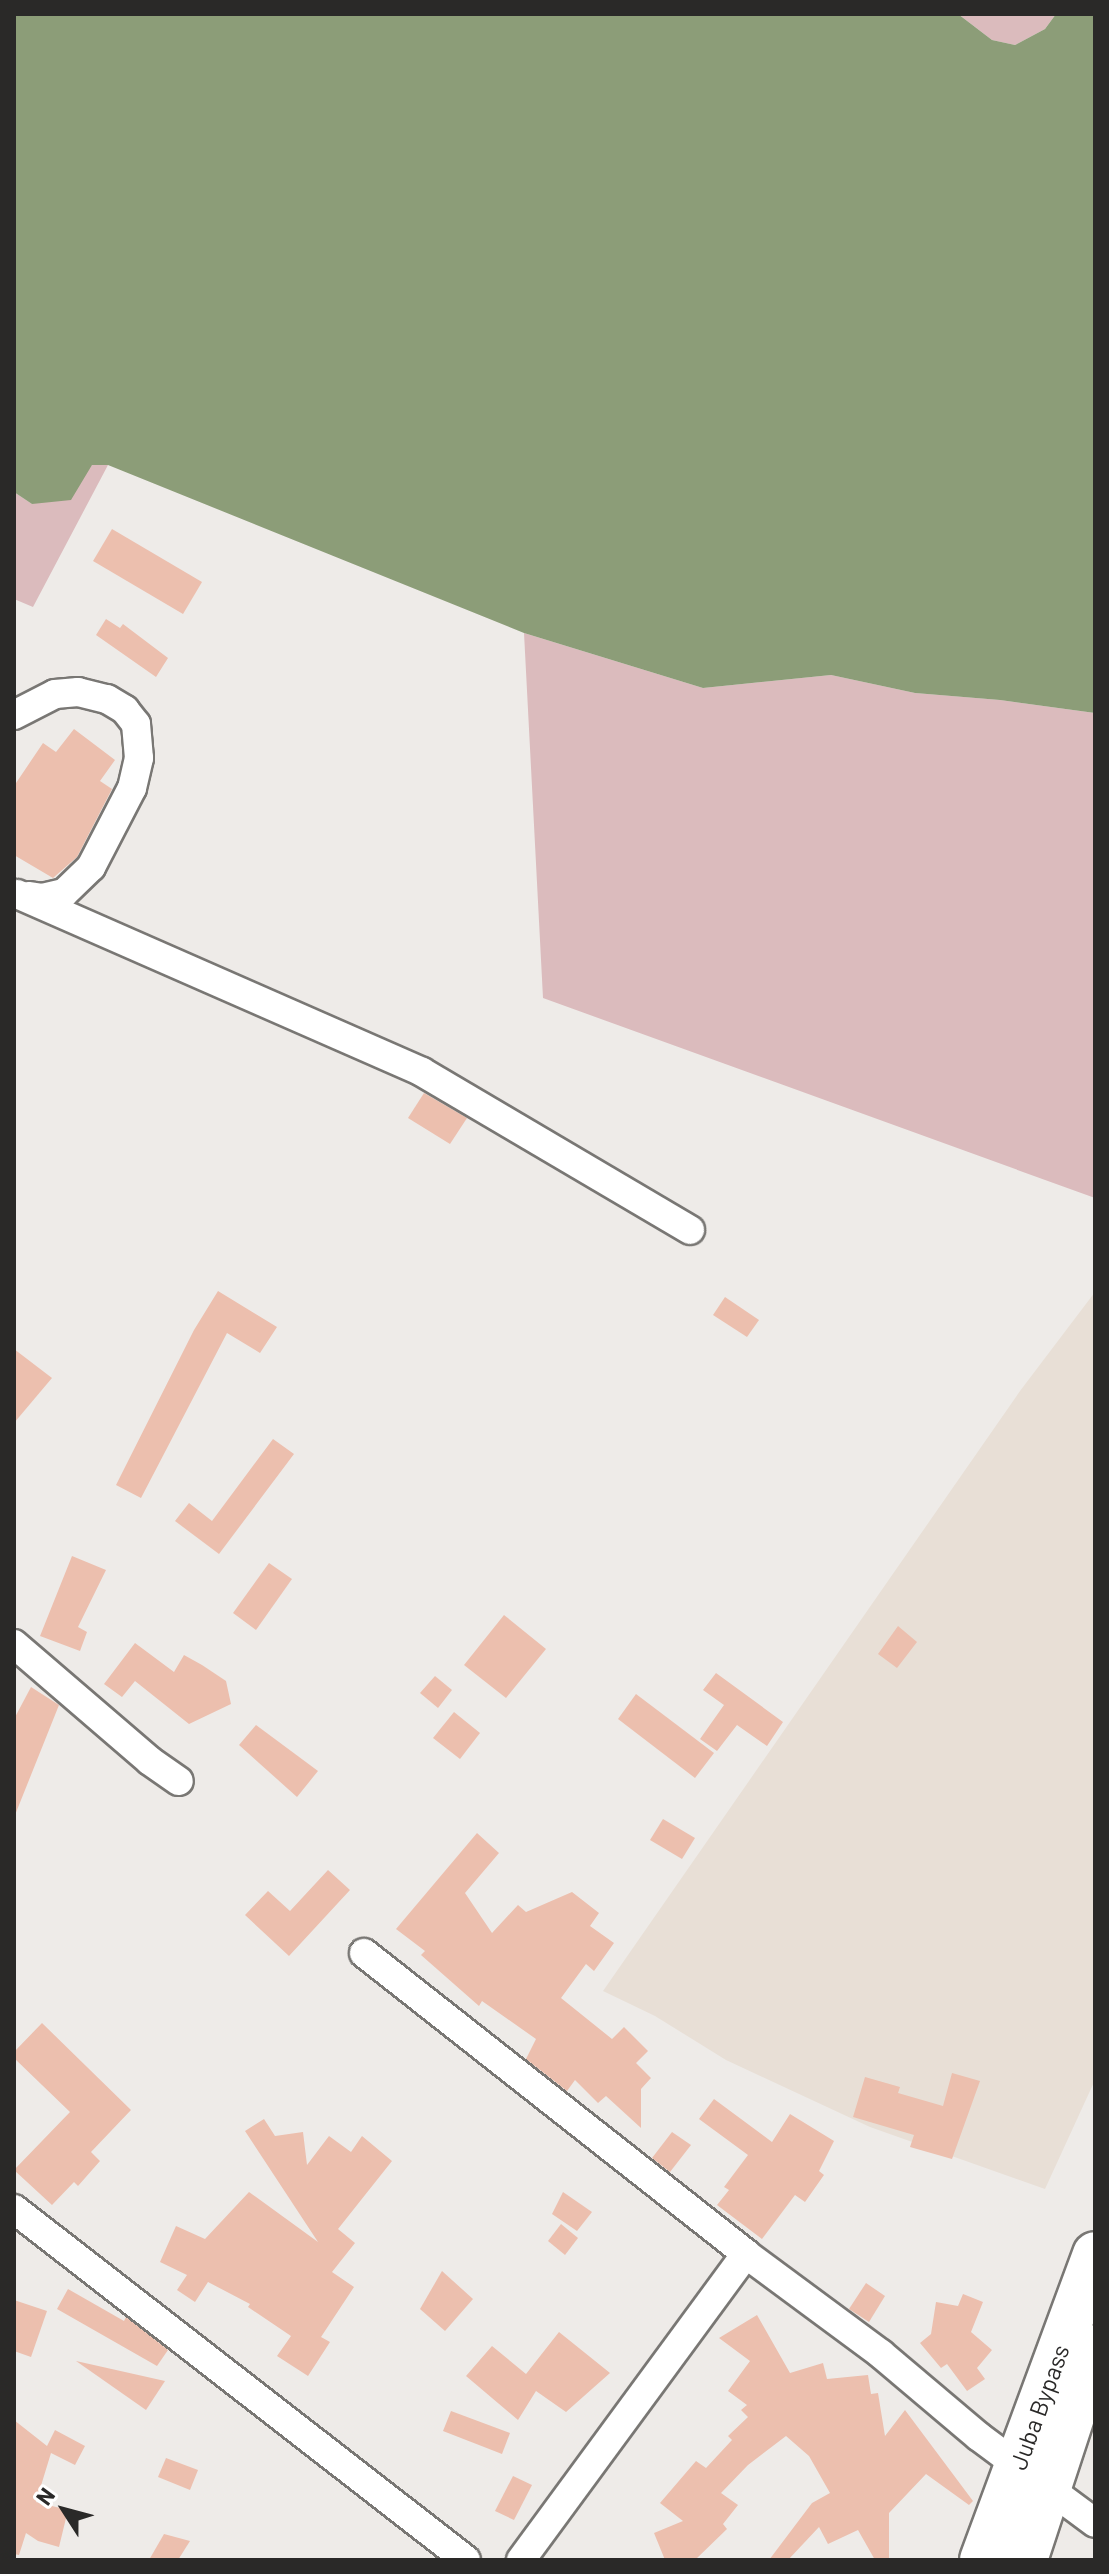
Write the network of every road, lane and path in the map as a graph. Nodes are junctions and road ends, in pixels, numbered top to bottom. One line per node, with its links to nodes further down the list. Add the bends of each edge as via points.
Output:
1 (14, 715): 2 (street, via 55,694 78,692 107,699 136,724 139,758 132,788 91,867 64,893 43,898)
2 (16, 893): 3 (street, via 422,1072)
3 (690, 1230)
4 (14, 1644): 5 (street)
5 (179, 1781)
6 (364, 1953): 8 (street)
7 (14, 2209): 13 (street)
8 (746, 2254): 11 (street); 14 (street)
9 (1095, 2254): 11 (main road, Juba Bypass)
10 (1095, 2347): 11 (main road, Juba Bypass)
11 (1034, 2476): 12 (street); 15 (main road, Juba Bypass); 16 (main road, Juba Bypass)
12 (1095, 2523)
13 (466, 2560)
14 (521, 2560)
15 (982, 2560)
16 (1025, 2560)

